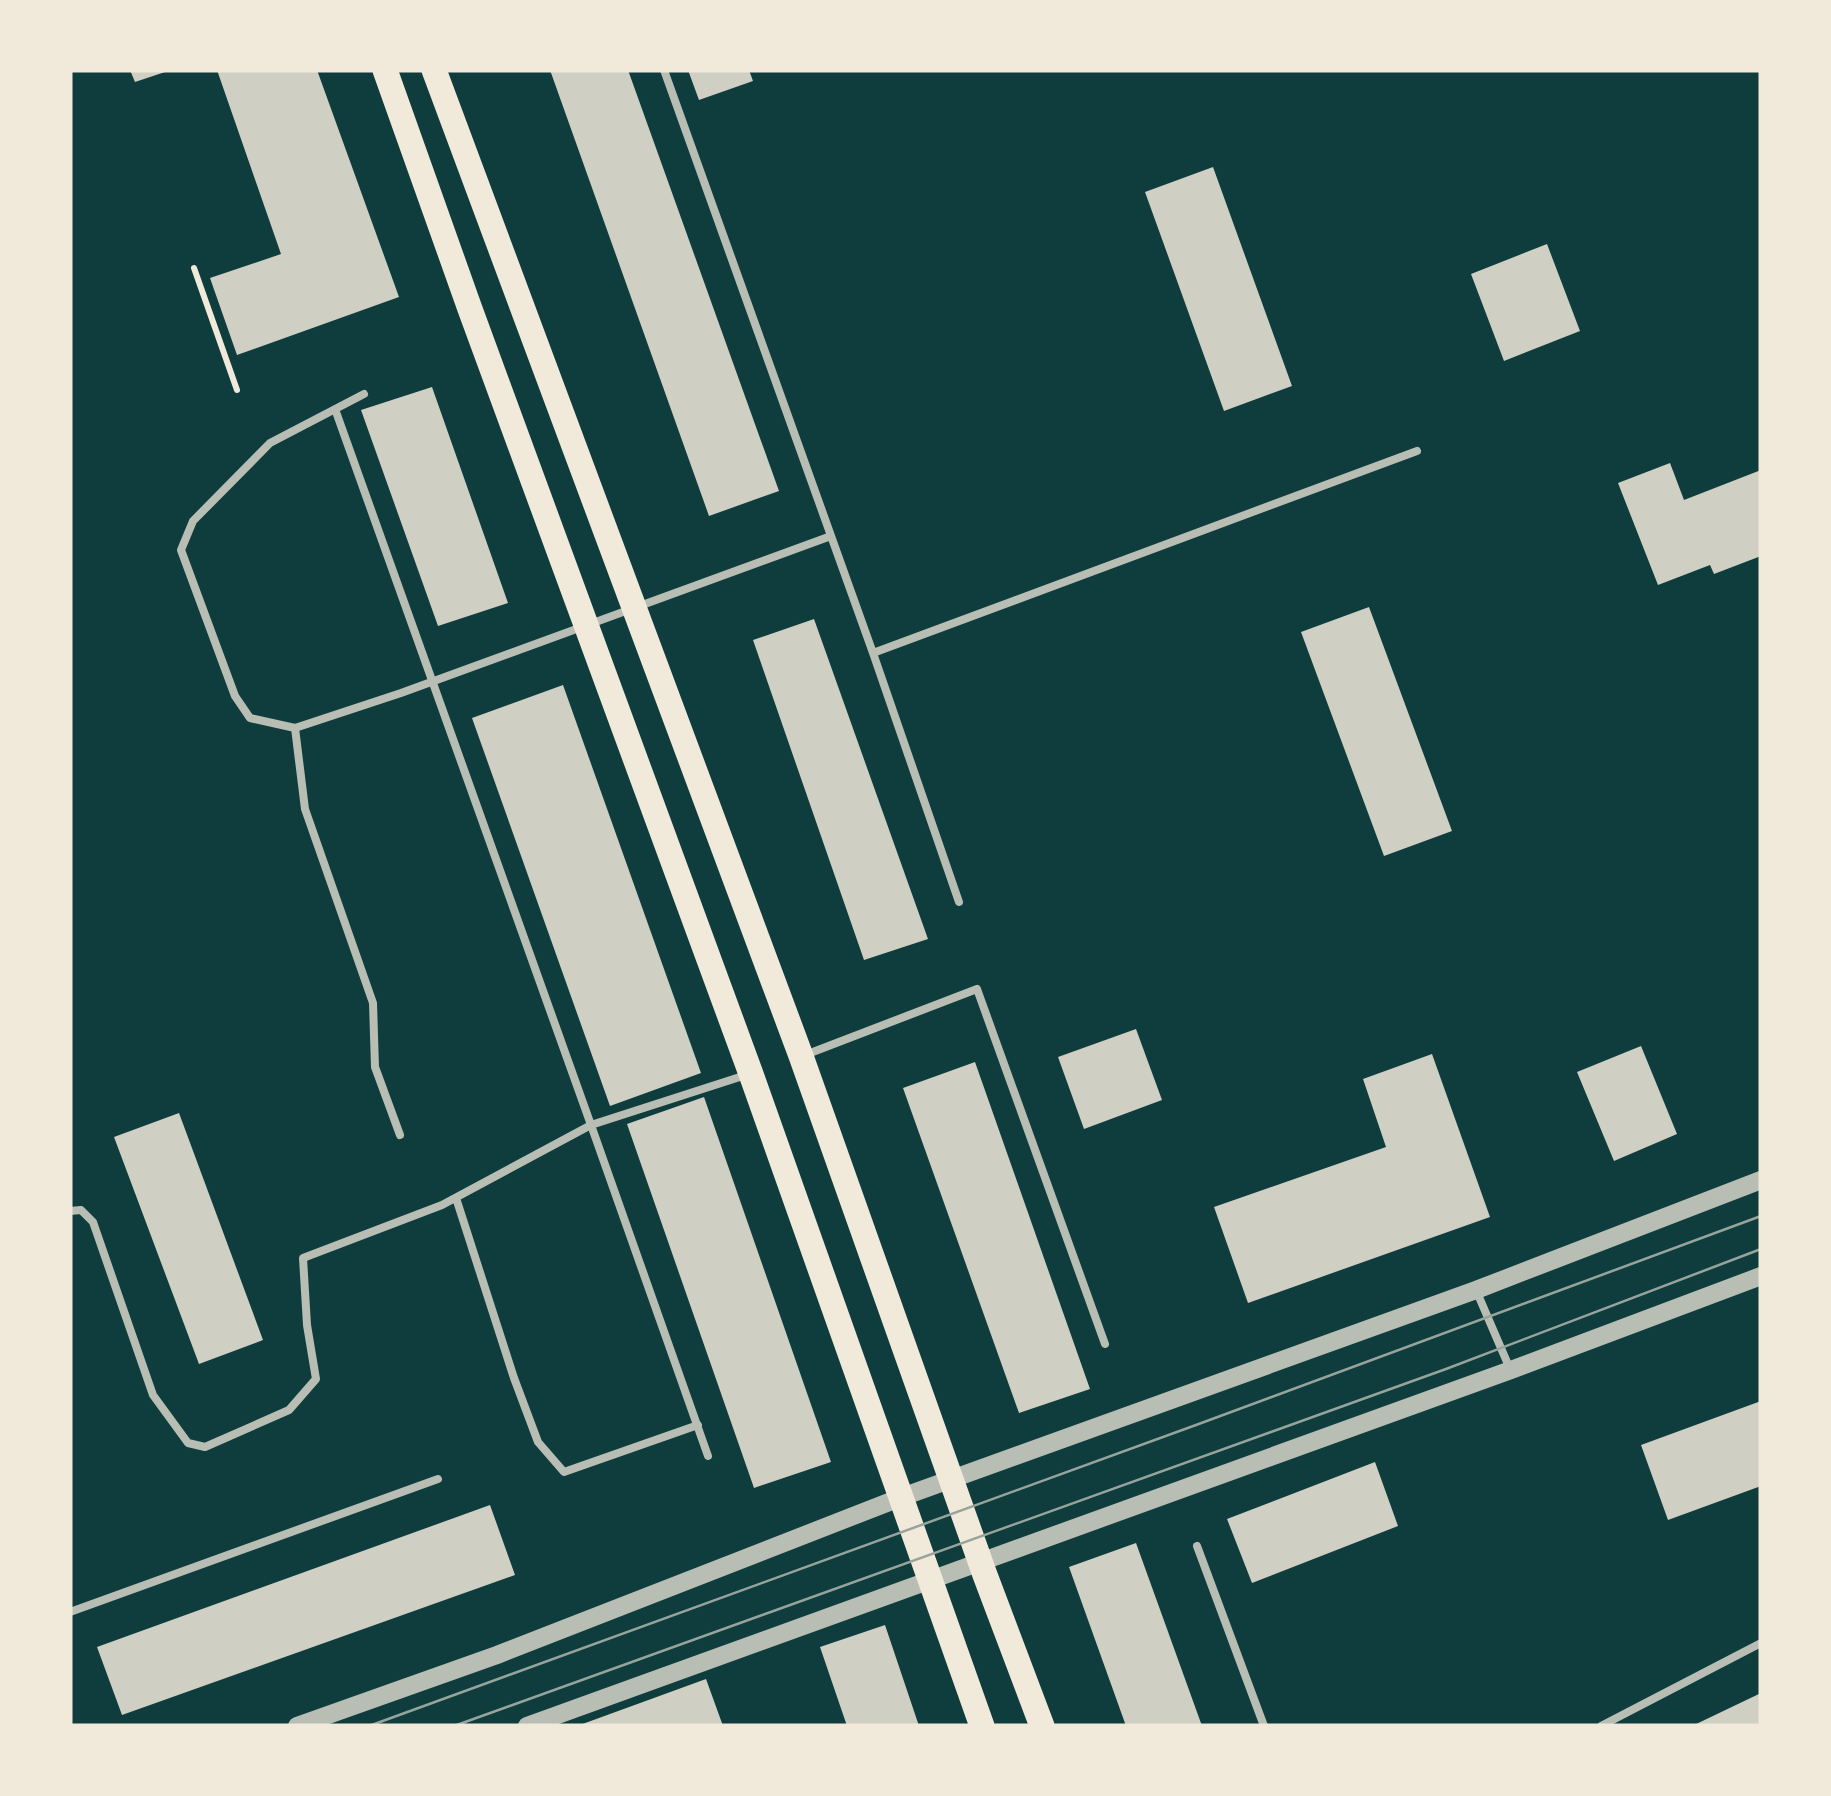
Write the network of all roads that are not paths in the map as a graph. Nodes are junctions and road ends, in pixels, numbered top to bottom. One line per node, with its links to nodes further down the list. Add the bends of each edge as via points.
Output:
1 (385, 70): 9 (main road)
2 (434, 70): 8 (main road)
3 (664, 70): 7 (lane)
4 (364, 394): 5 (lane)
5 (335, 409): 11 (lane); 12 (lane, via 270,443 193,521 181,550 235,696 250,718)
6 (1418, 452): 10 (lane)
7 (831, 536): 8 (lane); 10 (lane)
8 (634, 606): 9 (lane); 14 (main road)
9 (586, 624): 11 (lane); 15 (main road)
10 (873, 654): 13 (lane)
11 (432, 681): 12 (lane); 16 (lane)
12 (295, 728): 17 (lane, via 305,810 373,1003 375,1067)
13 (959, 902)
14 (802, 1056): 23 (lane, via 977,989); 28 (main road)
15 (750, 1074): 16 (lane); 29 (main road)
16 (590, 1126): 19 (lane); 25 (lane)
17 (400, 1135)
18 (1761, 1180): 22 (street)
19 (456, 1198): 20 (lane, via 303,1258 316,1379 289,1410 205,1447 188,1443 152,1395 93,1222 82,1210); 25 (lane, via 538,1442 564,1472)
20 (70, 1211)
21 (1761, 1276): 24 (street)
22 (1476, 1290): 24 (lane); 28 (street)
23 (1105, 1344)
24 (1511, 1370): 31 (street)
25 (698, 1426): 26 (lane)
26 (708, 1456)
27 (438, 1479): 33 (lane)
28 (952, 1479): 29 (street); 31 (main road)
29 (902, 1497): 32 (main road); 35 (street, via 498,1656)
30 (1197, 1546): 39 (lane)
31 (980, 1560): 32 (street); 38 (main road)
32 (931, 1580): 36 (street); 37 (main road)
33 (70, 1612)
34 (1761, 1643): 40 (lane)
35 (297, 1726)
36 (527, 1726)
37 (982, 1726)
38 (1042, 1726)
39 (1264, 1726)
40 (1601, 1726)

